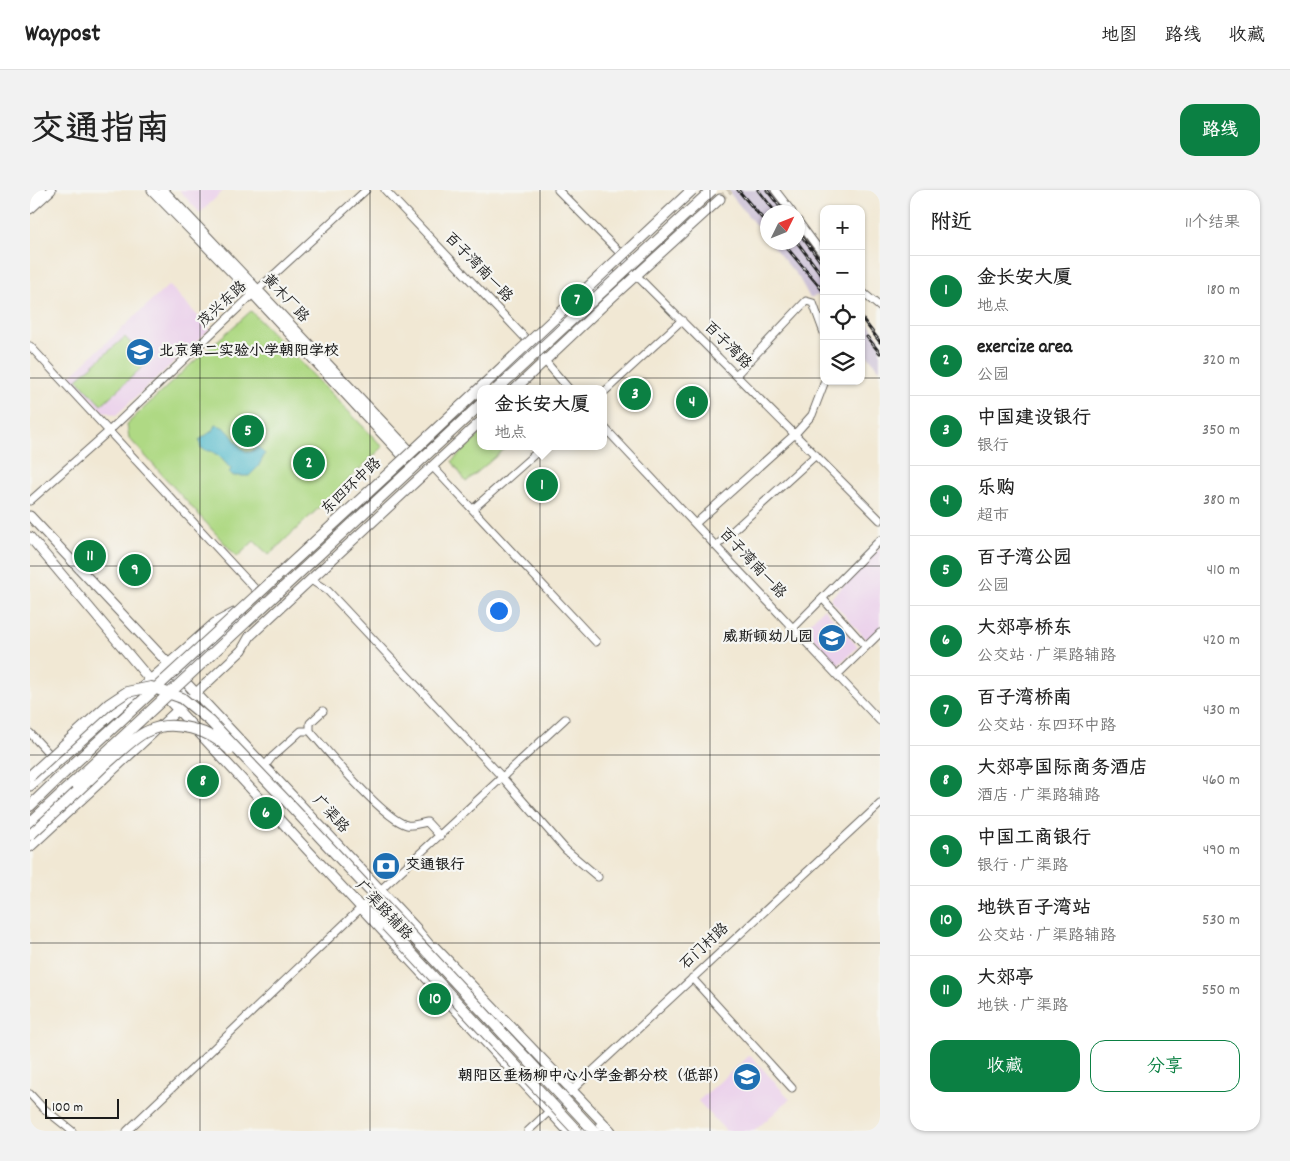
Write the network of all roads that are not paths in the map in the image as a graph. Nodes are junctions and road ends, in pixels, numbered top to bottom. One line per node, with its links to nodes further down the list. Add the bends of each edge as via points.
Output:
1 (41, 190): 14 (main road)
2 (51, 190): 16 (main road)
3 (152, 190): 21 (main road)
4 (162, 190): 21 (main road, 黄木厂路)
5 (366, 190): 21 (street, 茂兴东路)
6 (385, 190): 26 (street, 百子湾南一路)
7 (558, 190): 19 (street, 百子湾路)
8 (688, 190): 19 (street, 东四环中路)
9 (692, 190): 31 (highway, 东四环中路, bridge)
10 (698, 190): 19 (main road, 东四环中路)
11 (711, 190): 20 (main road); 33 (highway, bridge)
12 (775, 190): 15 (street)
13 (720, 199): 20 (main road)
14 (30, 200)
15 (787, 205)
16 (30, 209)
17 (805, 230): 18 (street)
18 (820, 251)
19 (622, 256): 20 (street, 百子湾路); 26 (main road, 东四环中路, via 581,303)
20 (634, 272): 24 (street, 百子湾路); 28 (main road)
21 (256, 292): 46 (street, 茂兴东路); 49 (main road)
22 (865, 294): 23 (street)
23 (880, 307)
24 (682, 320): 29 (street, 百子湾路); 39 (street)
25 (820, 323): 29 (street, via 813,303 806,302)
26 (530, 343): 28 (street, 百子湾南一路); 30 (street, 东四环中路); 32 (main road, 东四环中路)
27 (30, 346): 46 (street)
28 (542, 357): 34 (main road); 35 (main road); 36 (street, 百子湾南一路)
29 (736, 375): 47 (street, 百子湾路)
30 (482, 385)
31 (483, 385)
32 (490, 385)
33 (501, 385)
34 (507, 385)
35 (518, 385)
36 (566, 385)
37 (823, 385): 47 (street, via 812,415)
38 (477, 389): 49 (street, 东四环中路)
39 (607, 389)
40 (477, 391): 93 (highway, 东四环中路, bridge)
41 (477, 398): 63 (main road, 东四环中路)
42 (477, 408): 94 (highway, 东四环中路, bridge)
43 (477, 413): 65 (main road, 东四环中路)
44 (477, 424): 51 (main road)
45 (607, 430): 56 (street, 百子湾南一路)
46 (109, 431): 52 (street, 茂兴东路); 61 (street)
47 (795, 434): 50 (street, 百子湾路); 56 (street)
48 (540, 450): 53 (street)
49 (405, 452): 61 (street, 东四环中路)
50 (816, 455): 55 (street, 百子湾路); 59 (street)
51 (432, 466): 53 (street); 60 (main road)
52 (30, 501)
53 (473, 510): 69 (street)
54 (30, 516): 72 (main road, 广渠路)
55 (880, 520)
56 (695, 524): 59 (street, 百子湾南一路)
57 (30, 537): 74 (main road)
58 (880, 540): 62 (street)
59 (716, 546): 66 (street, 百子湾南一路)
60 (311, 580): 68 (main road); 90 (street, via 328,591)
61 (257, 591): 64 (street, 东四环中路)
62 (823, 599): 66 (street); 71 (street)
63 (248, 608): 64 (main road); 70 (main road, 东四环中路)
64 (230, 615): 72 (main road, 东四环中路, via 215,623)
65 (257, 616): 68 (main road); 70 (main road, 东四环中路)
66 (793, 628): 73 (street, 百子湾南一路)
67 (880, 633): 71 (street)
68 (250, 636): 76 (main road, via 242,650)
69 (596, 642)
70 (219, 646): 75 (main road, 东四环中路)
71 (866, 647): 73 (street)
72 (169, 665): 74 (main road, 东四环中路); 75 (main road, 广渠路)
73 (837, 675): 82 (street, 百子湾南一路)
74 (151, 681): 75 (main road); 77 (main road); 87 (main road, 东四环中路)
75 (179, 683): 76 (main road, 广渠路); 77 (main road, 东四环中路); 78 (main road)
76 (196, 694): 78 (main road); 86 (main road, 广渠路)
77 (164, 696): 79 (main road)
78 (188, 700): 79 (main road); 83 (main road)
79 (178, 710): 97 (main road); 100 (main road, 广渠路辅路)
80 (322, 711): 85 (street, via 310,723)
81 (566, 719): 90 (street)
82 (880, 721)
83 (214, 727): 86 (main road); 88 (main road, via 248,763 257,768)
84 (30, 732): 87 (street)
85 (310, 732): 88 (street, via 301,731); 96 (street, via 390,816 408,826 427,822)
86 (238, 739): 99 (main road, 广渠路)
87 (57, 762): 91 (main road, 东四环中路)
88 (264, 767)
89 (30, 776): 116 (highway, 广渠路, bridge, via 108,704 127,692 151,687 182,698 210,721 278,792)
90 (502, 778): 96 (street); 98 (street, via 566,850)
91 (30, 786)
92 (880, 804): 102 (street, 石门村路)
93 (30, 806)
94 (30, 823)
95 (30, 835): 115 (highway, 广渠路, bridge, via 148,730 179,726 210,736 223,744 256,777)
96 (440, 836): 99 (street)
97 (30, 847)
98 (598, 877)
99 (380, 891): 100 (street); 101 (main road, 广渠路)
100 (361, 908): 104 (main road, 广渠路辅路); 111 (street); 114 (highway, bridge, via 386,926)
101 (413, 926): 103 (main road, 广渠路, via 448,958); 109 (highway, via 443,962)
102 (692, 978): 105 (street); 106 (street, 石门村路)
103 (537, 1053): 104 (street, via 535,1064 527,1072); 106 (main road, 广渠路)
104 (513, 1073): 108 (main road, 广渠路辅路)
105 (792, 1088)
106 (572, 1090): 108 (street, 石门村路); 109 (main road, 广渠路)
107 (30, 1094): 110 (street)
108 (549, 1111): 112 (street, 石门村路); 113 (main road, 广渠路辅路)
109 (607, 1129): 115 (street, via 595,1126)
110 (72, 1131)
111 (128, 1131)
112 (528, 1131)
113 (568, 1131)
114 (577, 1131)
115 (585, 1131)
116 (594, 1131)

